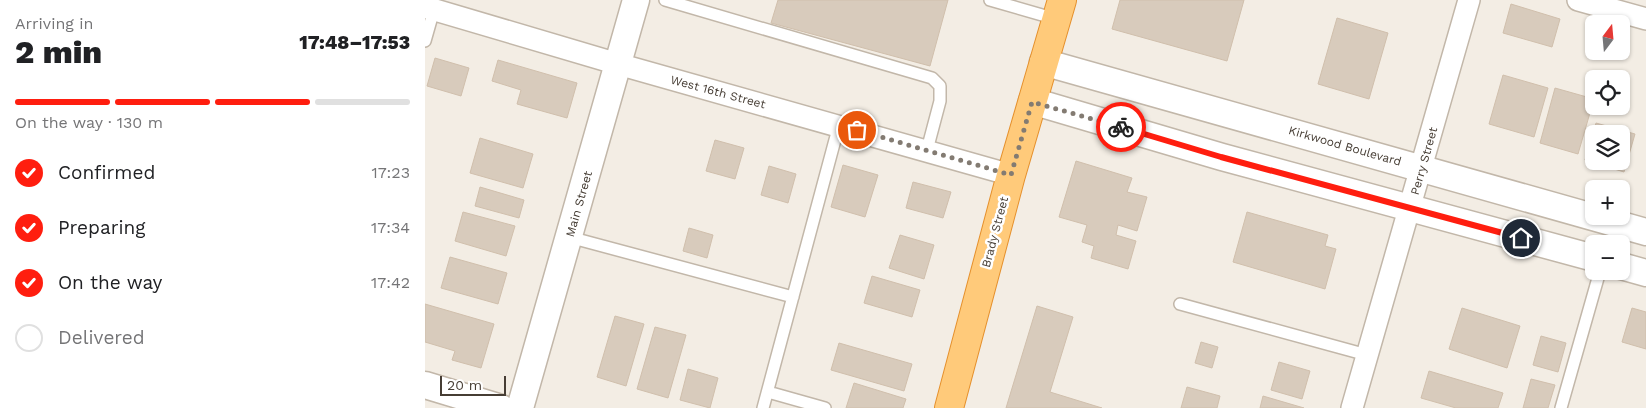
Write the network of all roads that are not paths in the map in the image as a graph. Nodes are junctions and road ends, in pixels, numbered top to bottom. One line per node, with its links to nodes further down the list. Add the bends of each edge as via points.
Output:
1 (636, 0): 11 (street, Main Street)
2 (665, 0): 14 (lane, via 932,78 939,86 940,101)
3 (991, 0): 7 (lane)
4 (1469, 0): 15 (street, Perry Street)
5 (1579, 0): 8 (street)
6 (432, 5): 9 (lane); 11 (street, West 16th Street)
7 (1059, 9): 10 (highway, Brady Street)
8 (1646, 19)
9 (425, 41)
10 (1043, 62): 12 (highway, Brady Street); 15 (street, Kirkwood Boulevard)
11 (618, 64): 13 (street, West 16th Street); 19 (street, Main Street)
12 (1032, 102): 16 (highway, Brady Street); 17 (street, via 1221,157)
13 (839, 125): 14 (street, West 16th Street); 24 (lane)
14 (927, 150): 16 (street, West 16th Street)
15 (1422, 168): 17 (street, Perry Street); 18 (street, Kirkwood Boulevard)
16 (1011, 175): 33 (highway, Brady Street)
17 (1411, 207): 20 (street); 26 (street, Perry Street)
18 (1646, 232)
19 (569, 237): 24 (lane); 30 (street, Main Street)
20 (1585, 255)
21 (1630, 269): 22 (street)
22 (1646, 273)
23 (1597, 280): 35 (lane)
24 (793, 297): 28 (lane)
25 (1180, 304): 26 (lane)
26 (1367, 355): 34 (street, Perry Street)
27 (425, 385): 29 (street)
28 (768, 392): 31 (lane); 32 (lane)
29 (501, 408)
30 (520, 408)
31 (763, 408)
32 (825, 408)
33 (949, 408)
34 (1352, 408)
35 (1561, 408)

